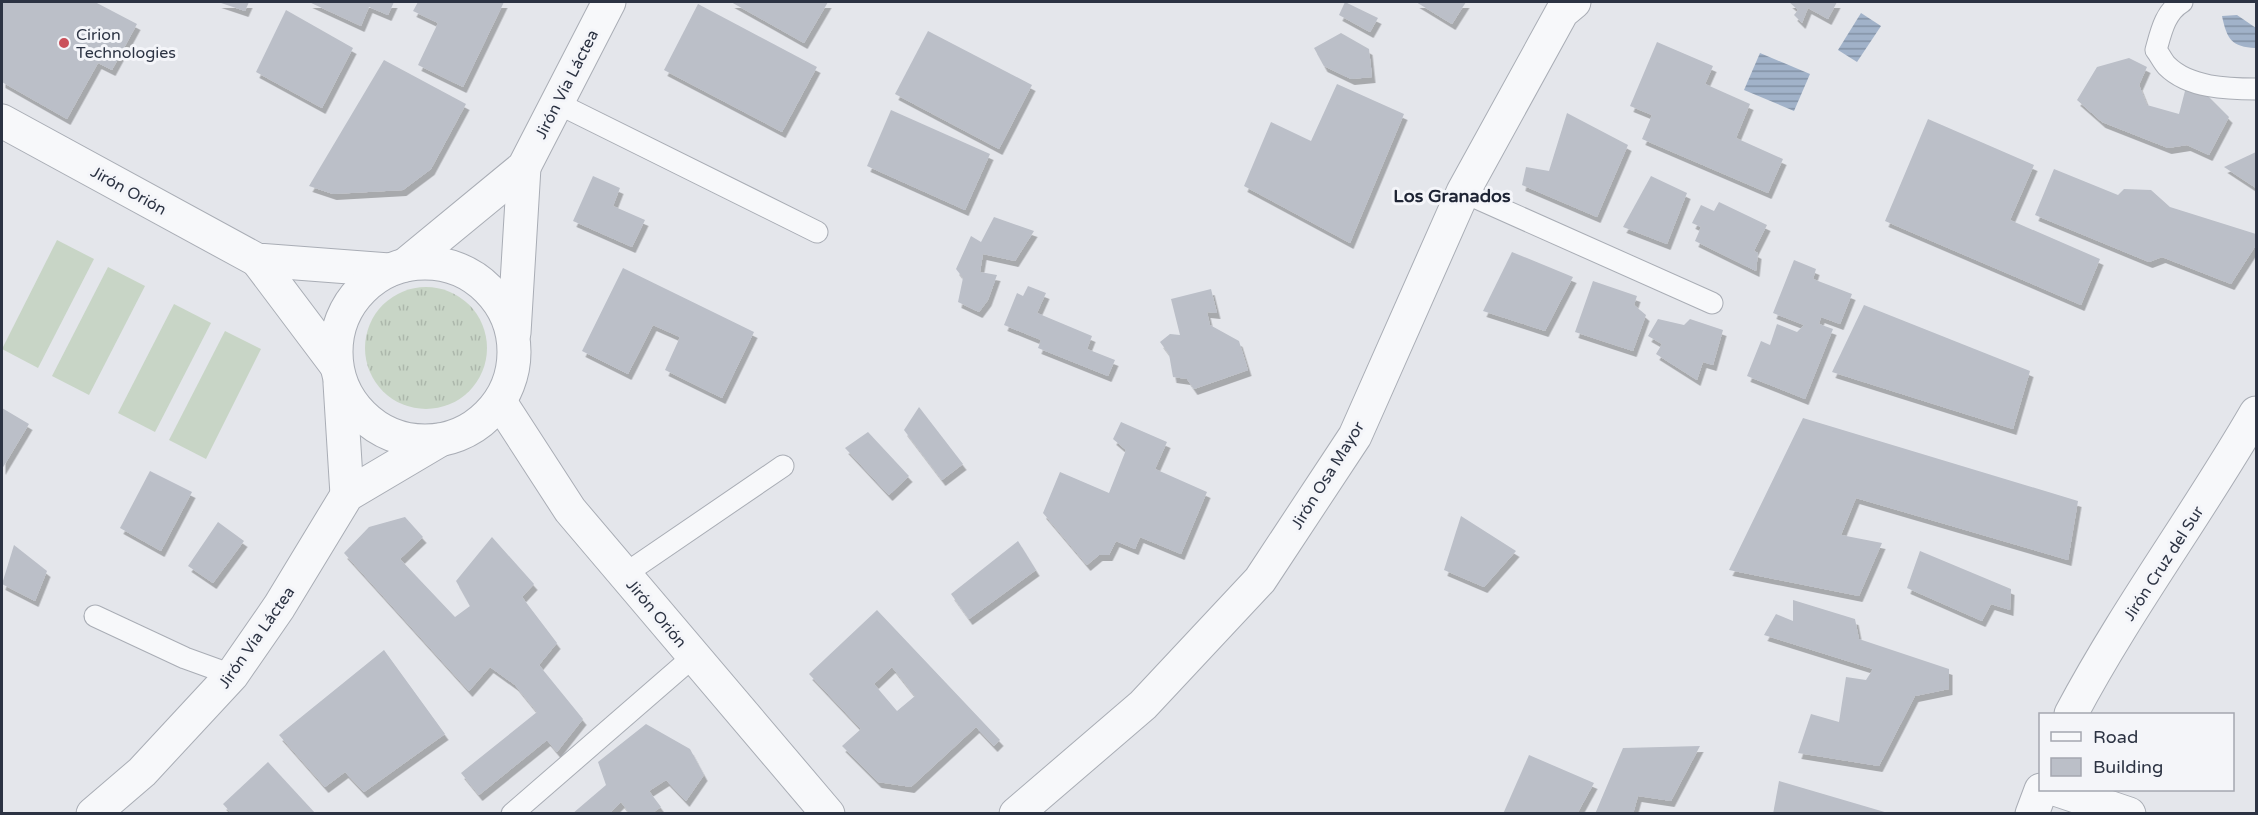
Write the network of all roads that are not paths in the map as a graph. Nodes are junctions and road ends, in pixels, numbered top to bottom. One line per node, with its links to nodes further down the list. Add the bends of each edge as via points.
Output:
1 (609, 2): 5 (street, Jirón Vía Láctea)
2 (1574, 2): 8 (street, Jirón Osa Mayor, via 1563,12)
3 (2182, 2): 4 (lane, via 2162,25 2156,50 2167,66 2187,79 2224,89)
4 (2256, 89)
5 (557, 103): 7 (street, Jirón Vía Láctea); 9 (lane)
6 (2, 121): 10 (street, Jirón Orión)
7 (524, 167): 11 (street, Jirón Vía Láctea); 13 (street, Jirón Vía Láctea)
8 (1463, 192): 12 (lane); 30 (street, Jirón Osa Mayor, via 1355,436 1260,580 1143,705)
9 (817, 232)
10 (257, 260): 11 (street, Jirón Orión); 14 (street, Jirón Orión)
11 (397, 267): 13 (street, via 434,263 462,270 486,287 504,310); 14 (street, via 369,282 353,298 336,342)
12 (1712, 303)
13 (514, 337): 15 (street, via 515,360)
14 (338, 372): 17 (street, via 351,402 368,421 390,434 415,441); 19 (street)
15 (500, 402): 17 (street, via 475,427); 20 (street, Jirón Orión, via 570,510)
16 (2256, 413): 24 (street, Jirón Cruz del Sur)
17 (440, 440): 19 (street, Jirón Vía Láctea)
18 (783, 466): 20 (lane)
19 (347, 495): 23 (street, Jirón Vía Láctea)
20 (625, 574): 22 (street, Jirón Orión)
21 (95, 616): 23 (lane)
22 (694, 656): 28 (lane); 29 (street, Jirón Orión)
23 (232, 675): 27 (street, Jirón Vía Láctea, via 142,772)
24 (2072, 713)
25 (2040, 791): 31 (street)
26 (2064, 791): 32 (street)
27 (93, 813)
28 (512, 813)
29 (828, 813)
30 (1016, 813)
31 (2032, 813)
32 (2129, 813)

